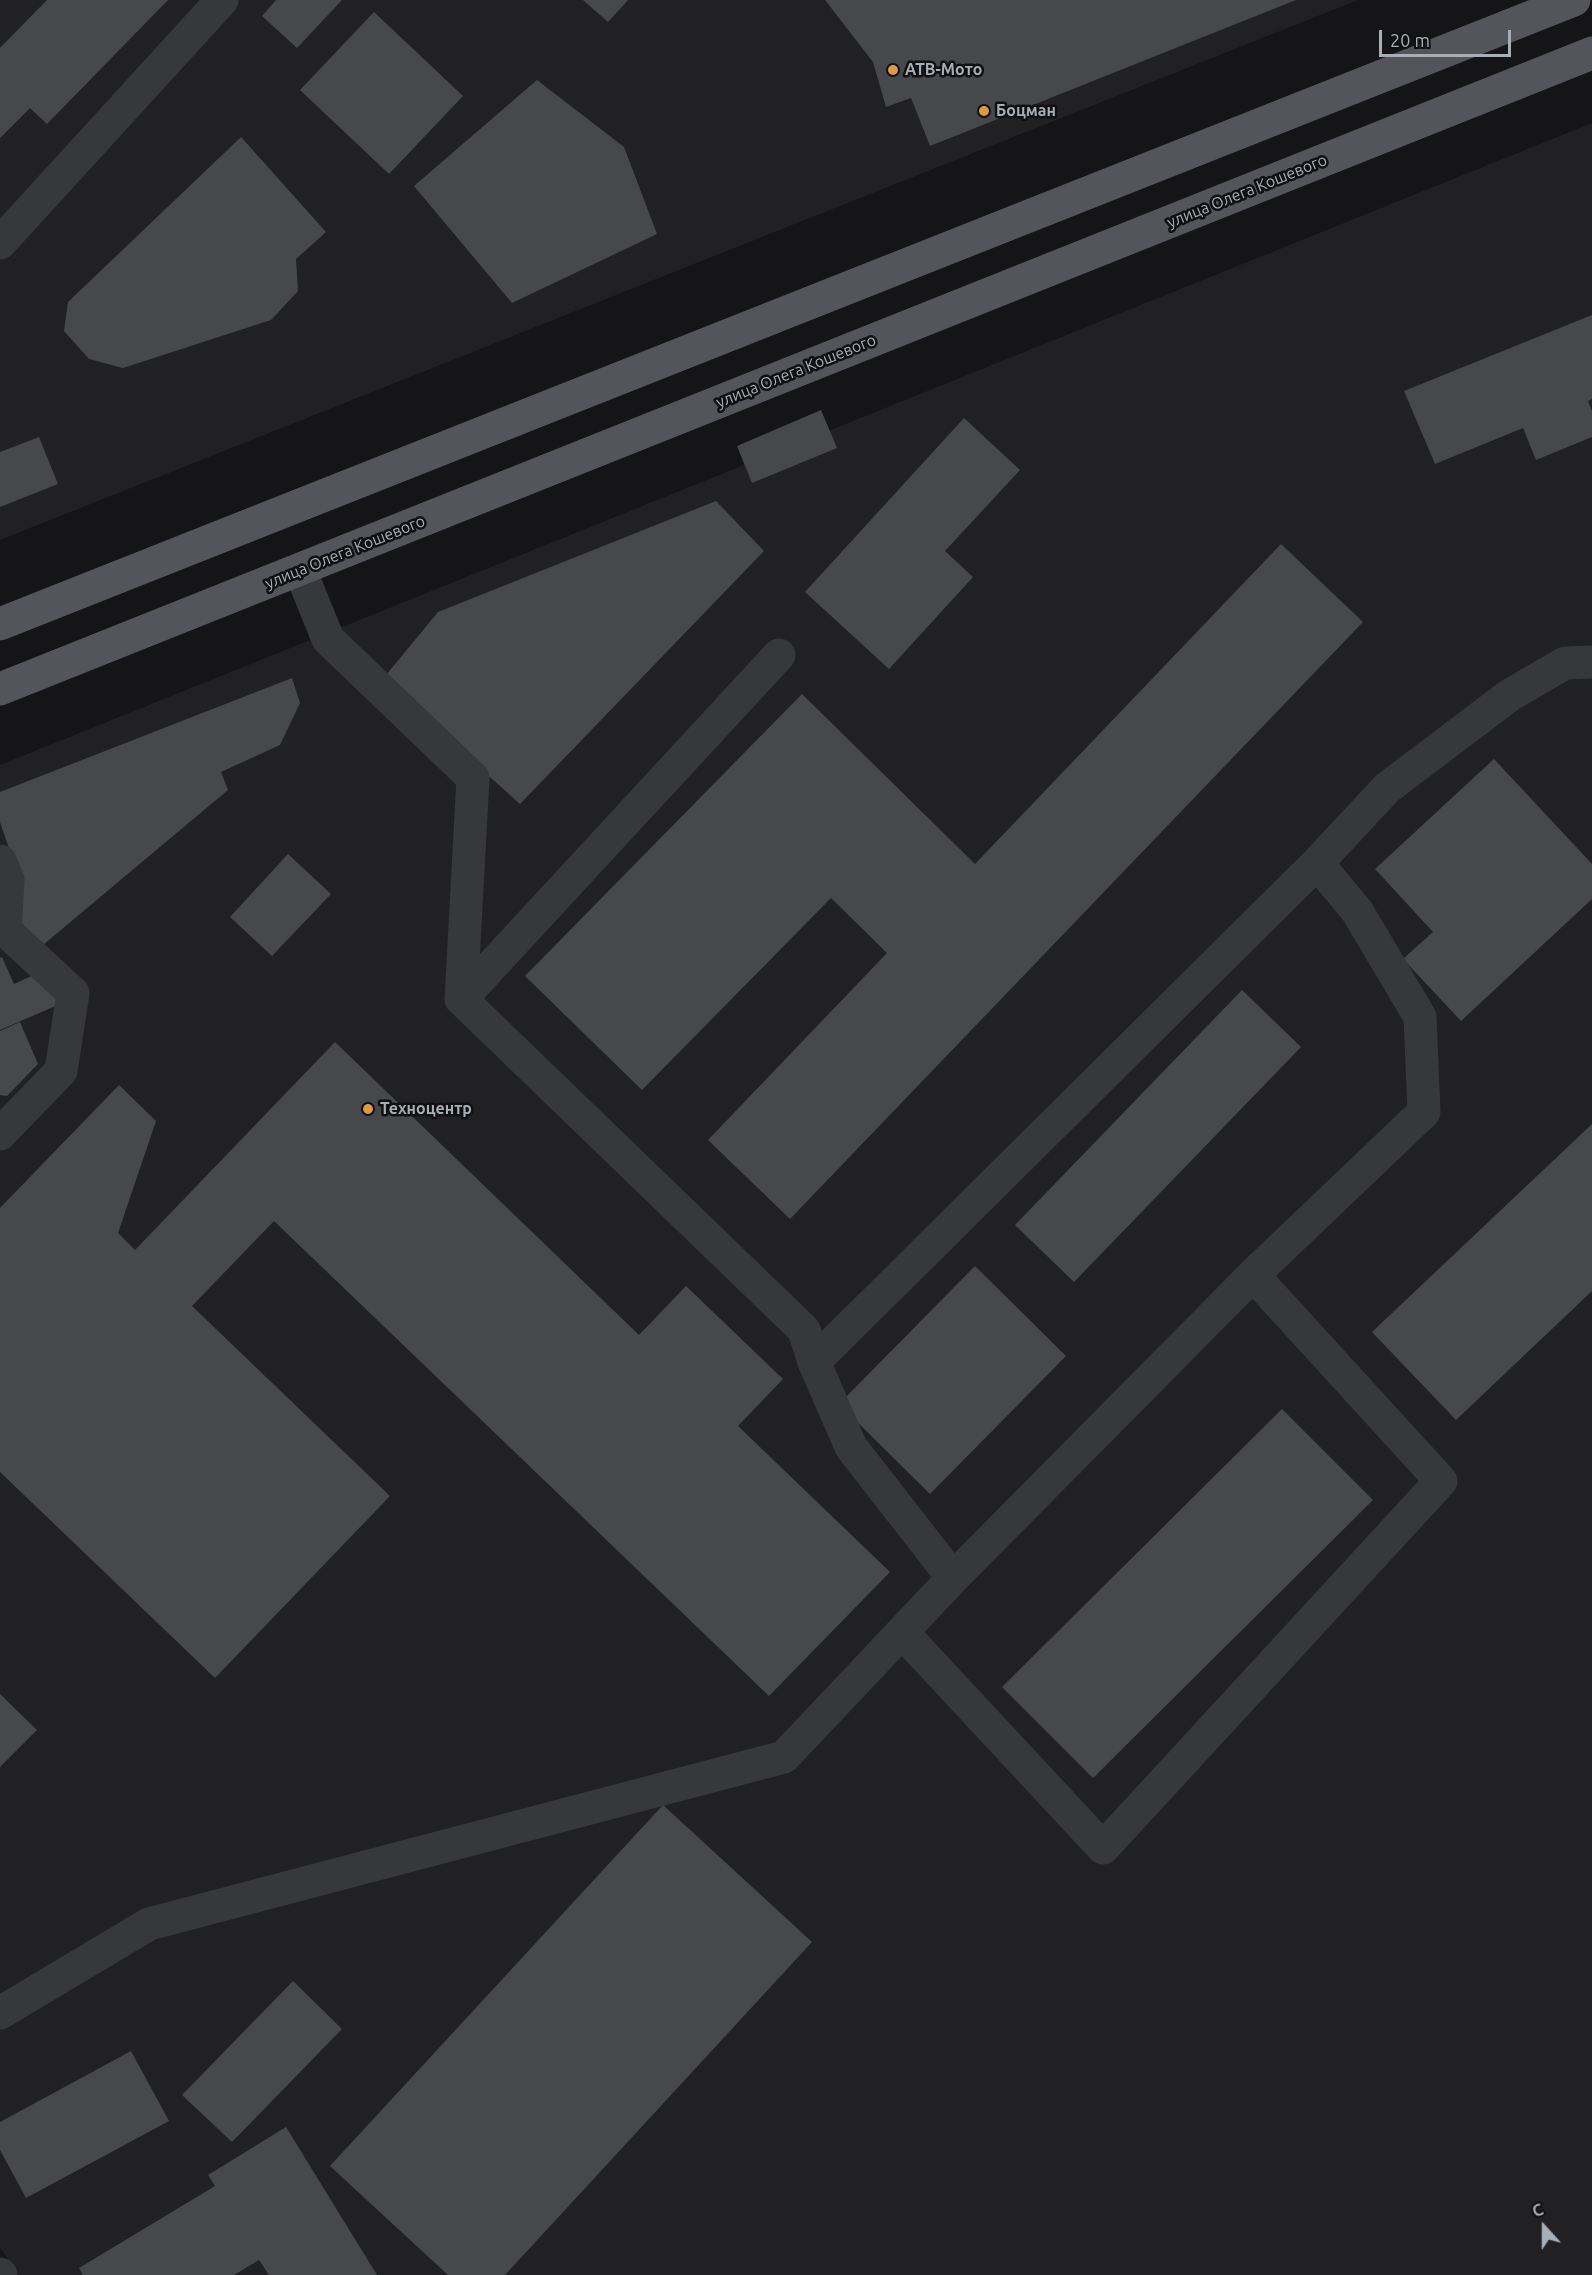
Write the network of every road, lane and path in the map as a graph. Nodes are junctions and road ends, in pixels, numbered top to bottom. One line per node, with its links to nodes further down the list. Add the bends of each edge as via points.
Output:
1 (222, 0): 4 (lane)
2 (1574, 0): 6 (main road)
3 (1592, 53): 5 (main road, улица Олега Кошевого)
4 (0, 243)
5 (300, 570): 9 (main road, улица Олега Кошевого); 13 (lane, via 328,639 473,778)
6 (0, 624)
7 (779, 655): 13 (lane)
8 (1592, 662): 11 (lane, via 1565,663 1510,695 1387,788)
9 (0, 689)
10 (0, 861): 12 (lane, via 8,880)
11 (1317, 863): 15 (lane, via 1357,911 1420,1017 1424,1112); 16 (lane)
12 (3, 931): 14 (lane, via 73,993 61,1071)
13 (461, 999): 16 (lane, via 804,1330)
14 (0, 1134)
15 (1253, 1275): 17 (lane); 18 (lane, via 1442,1481 1103,1848)
16 (814, 1362): 17 (lane, via 851,1447)
17 (953, 1578): 18 (lane)
18 (902, 1632): 19 (lane, via 784,1757 149,1924)
19 (0, 2013)

